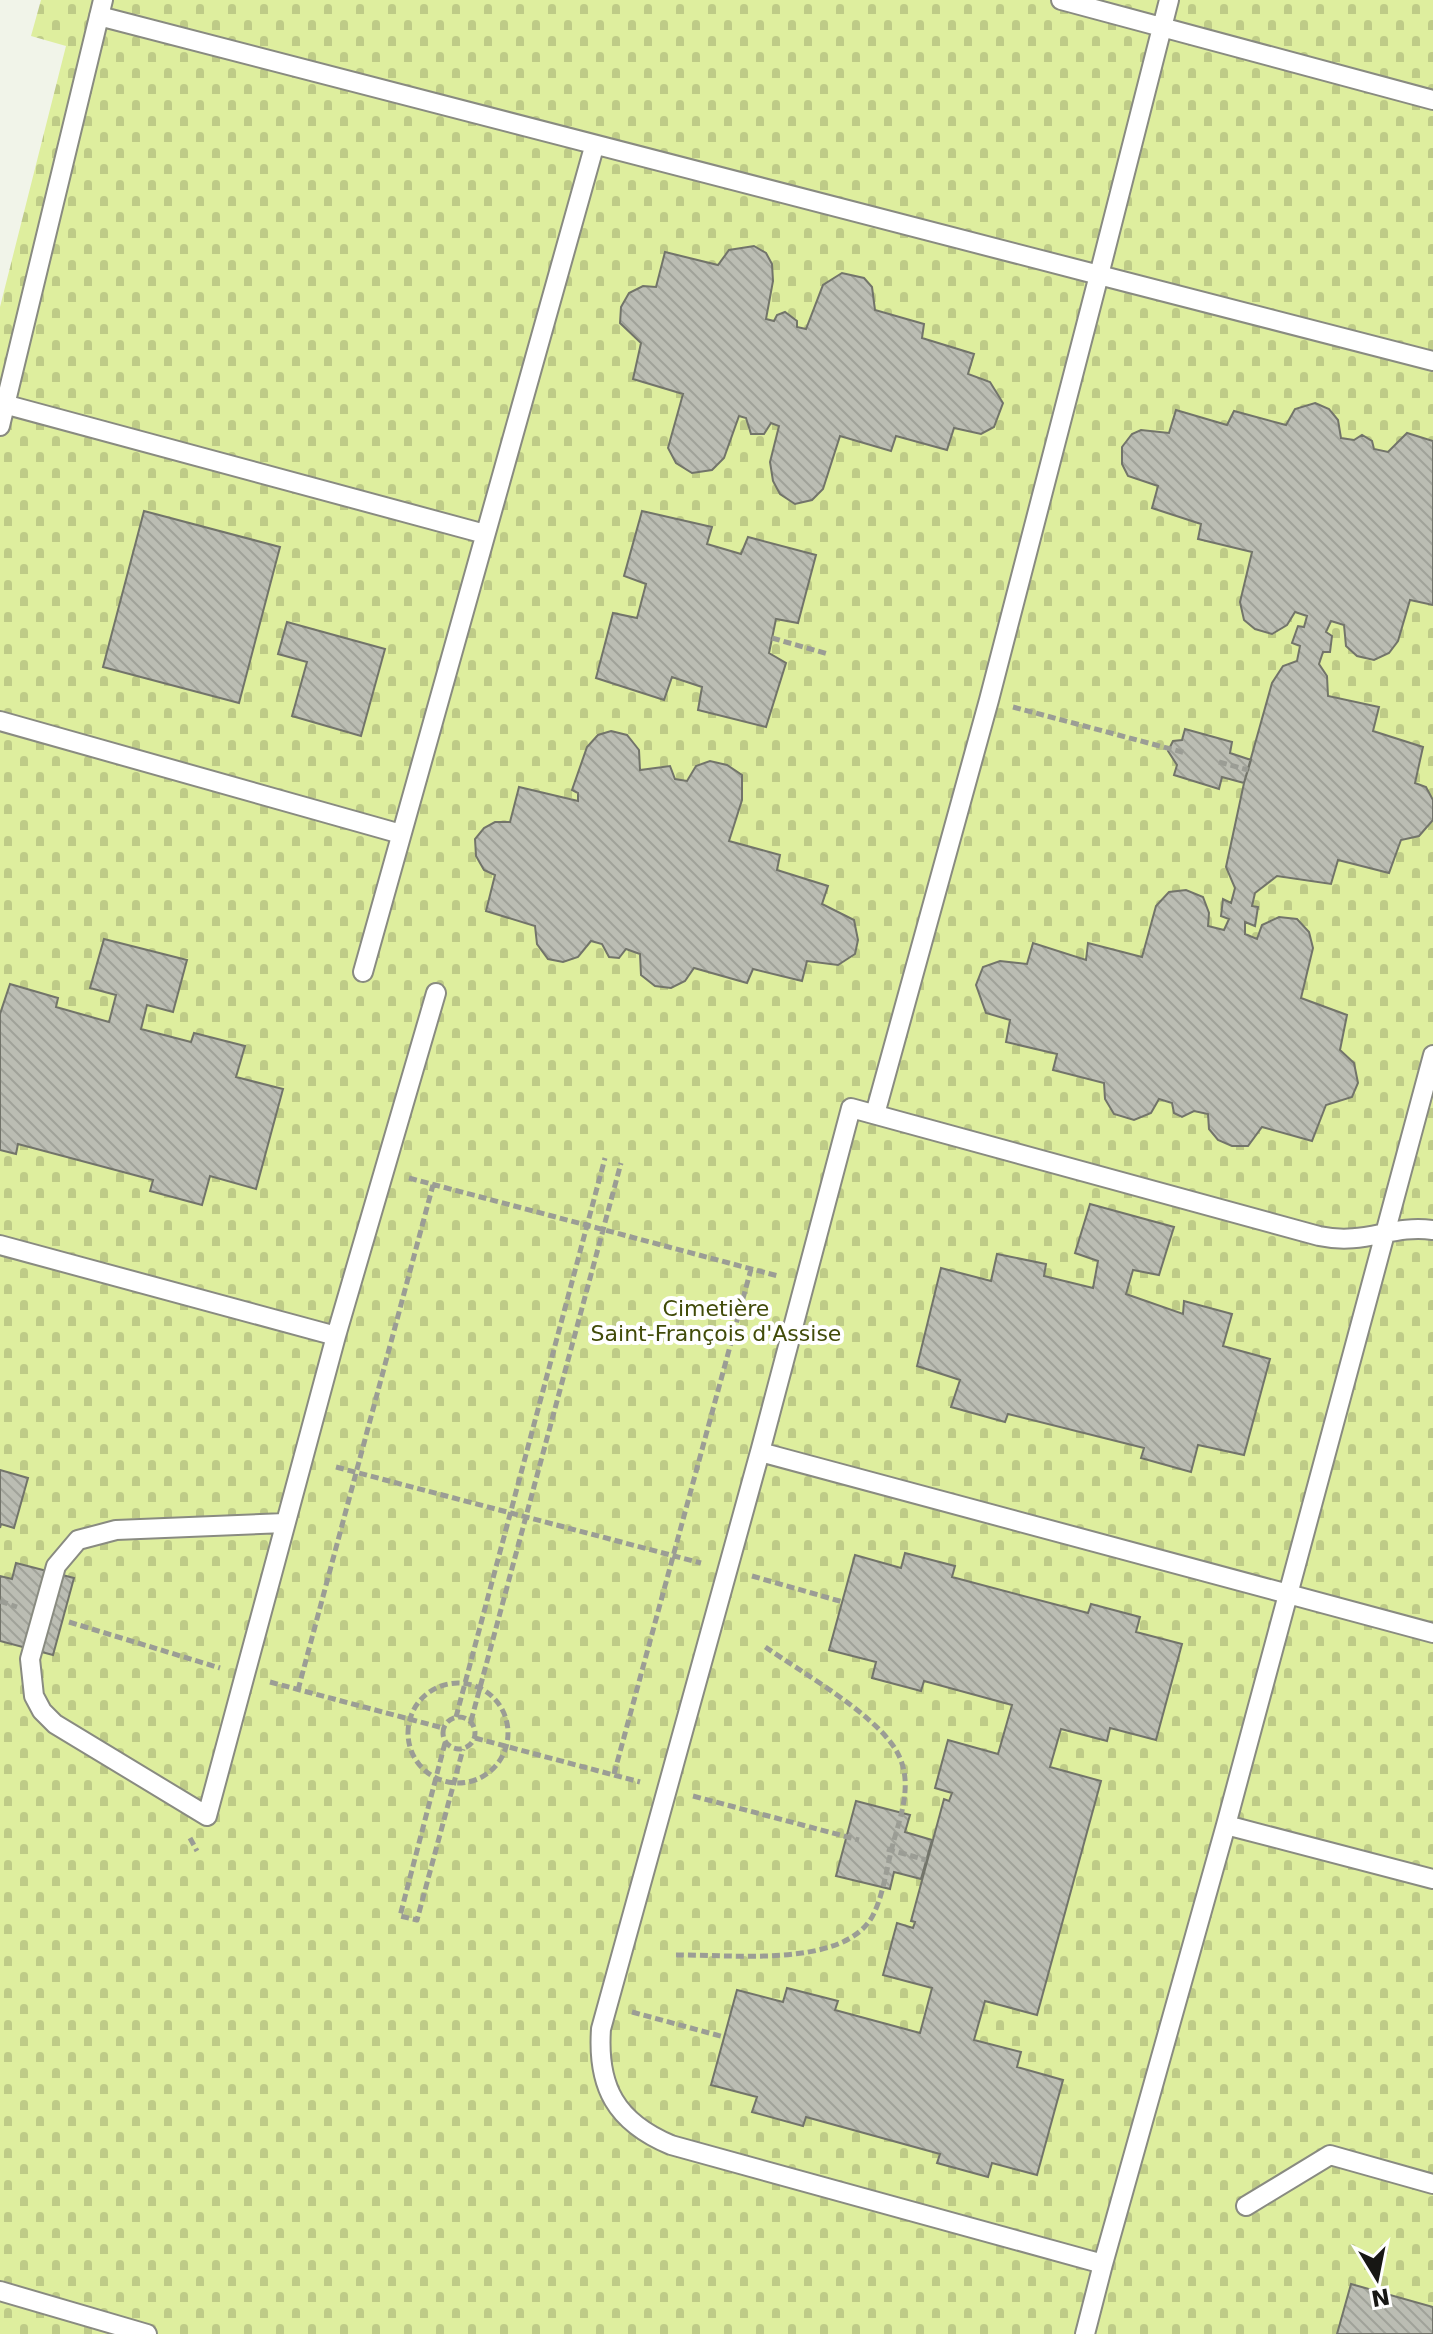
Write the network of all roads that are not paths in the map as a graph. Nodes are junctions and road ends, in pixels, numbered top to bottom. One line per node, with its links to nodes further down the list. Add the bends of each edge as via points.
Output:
1 (1061, 0): 4 (lane)
2 (1169, 0): 4 (lane)
3 (101, 8): 6 (lane); 9 (lane)
4 (1162, 27): 5 (lane); 7 (lane)
5 (1433, 100)
6 (594, 147): 7 (lane); 11 (lane)
7 (1099, 275): 8 (lane); 17 (lane)
8 (1433, 361)
9 (3, 403): 10 (lane); 11 (lane)
10 (0, 426)
11 (485, 534): 13 (lane)
12 (0, 721): 13 (lane)
13 (401, 834): 14 (lane)
14 (363, 972)
15 (436, 993): 21 (lane)
16 (1433, 1055): 19 (lane)
17 (875, 1114): 19 (lane, via 1319,1236 1342,1241); 22 (lane, via 851,1108)
18 (1433, 1230): 19 (lane)
19 (1384, 1235): 24 (lane)
20 (0, 1245): 21 (lane)
21 (336, 1336): 23 (lane)
22 (760, 1452): 24 (lane); 30 (lane, via 601,2029 599,2057 610,2096 635,2126 671,2145)
23 (285, 1523): 23 (lane, via 207,1816 42,1711 29,1678 30,1659 56,1566 78,1540 116,1530)
24 (1287, 1593): 25 (lane); 26 (lane)
25 (1433, 1633)
26 (1226, 1825): 27 (lane); 30 (lane)
27 (1433, 1879)
28 (1433, 2184): 29 (lane, via 1330,2155)
29 (1246, 2206)
30 (1103, 2264): 33 (lane)
31 (0, 2291): 32 (lane)
32 (147, 2334)
33 (1085, 2334)

